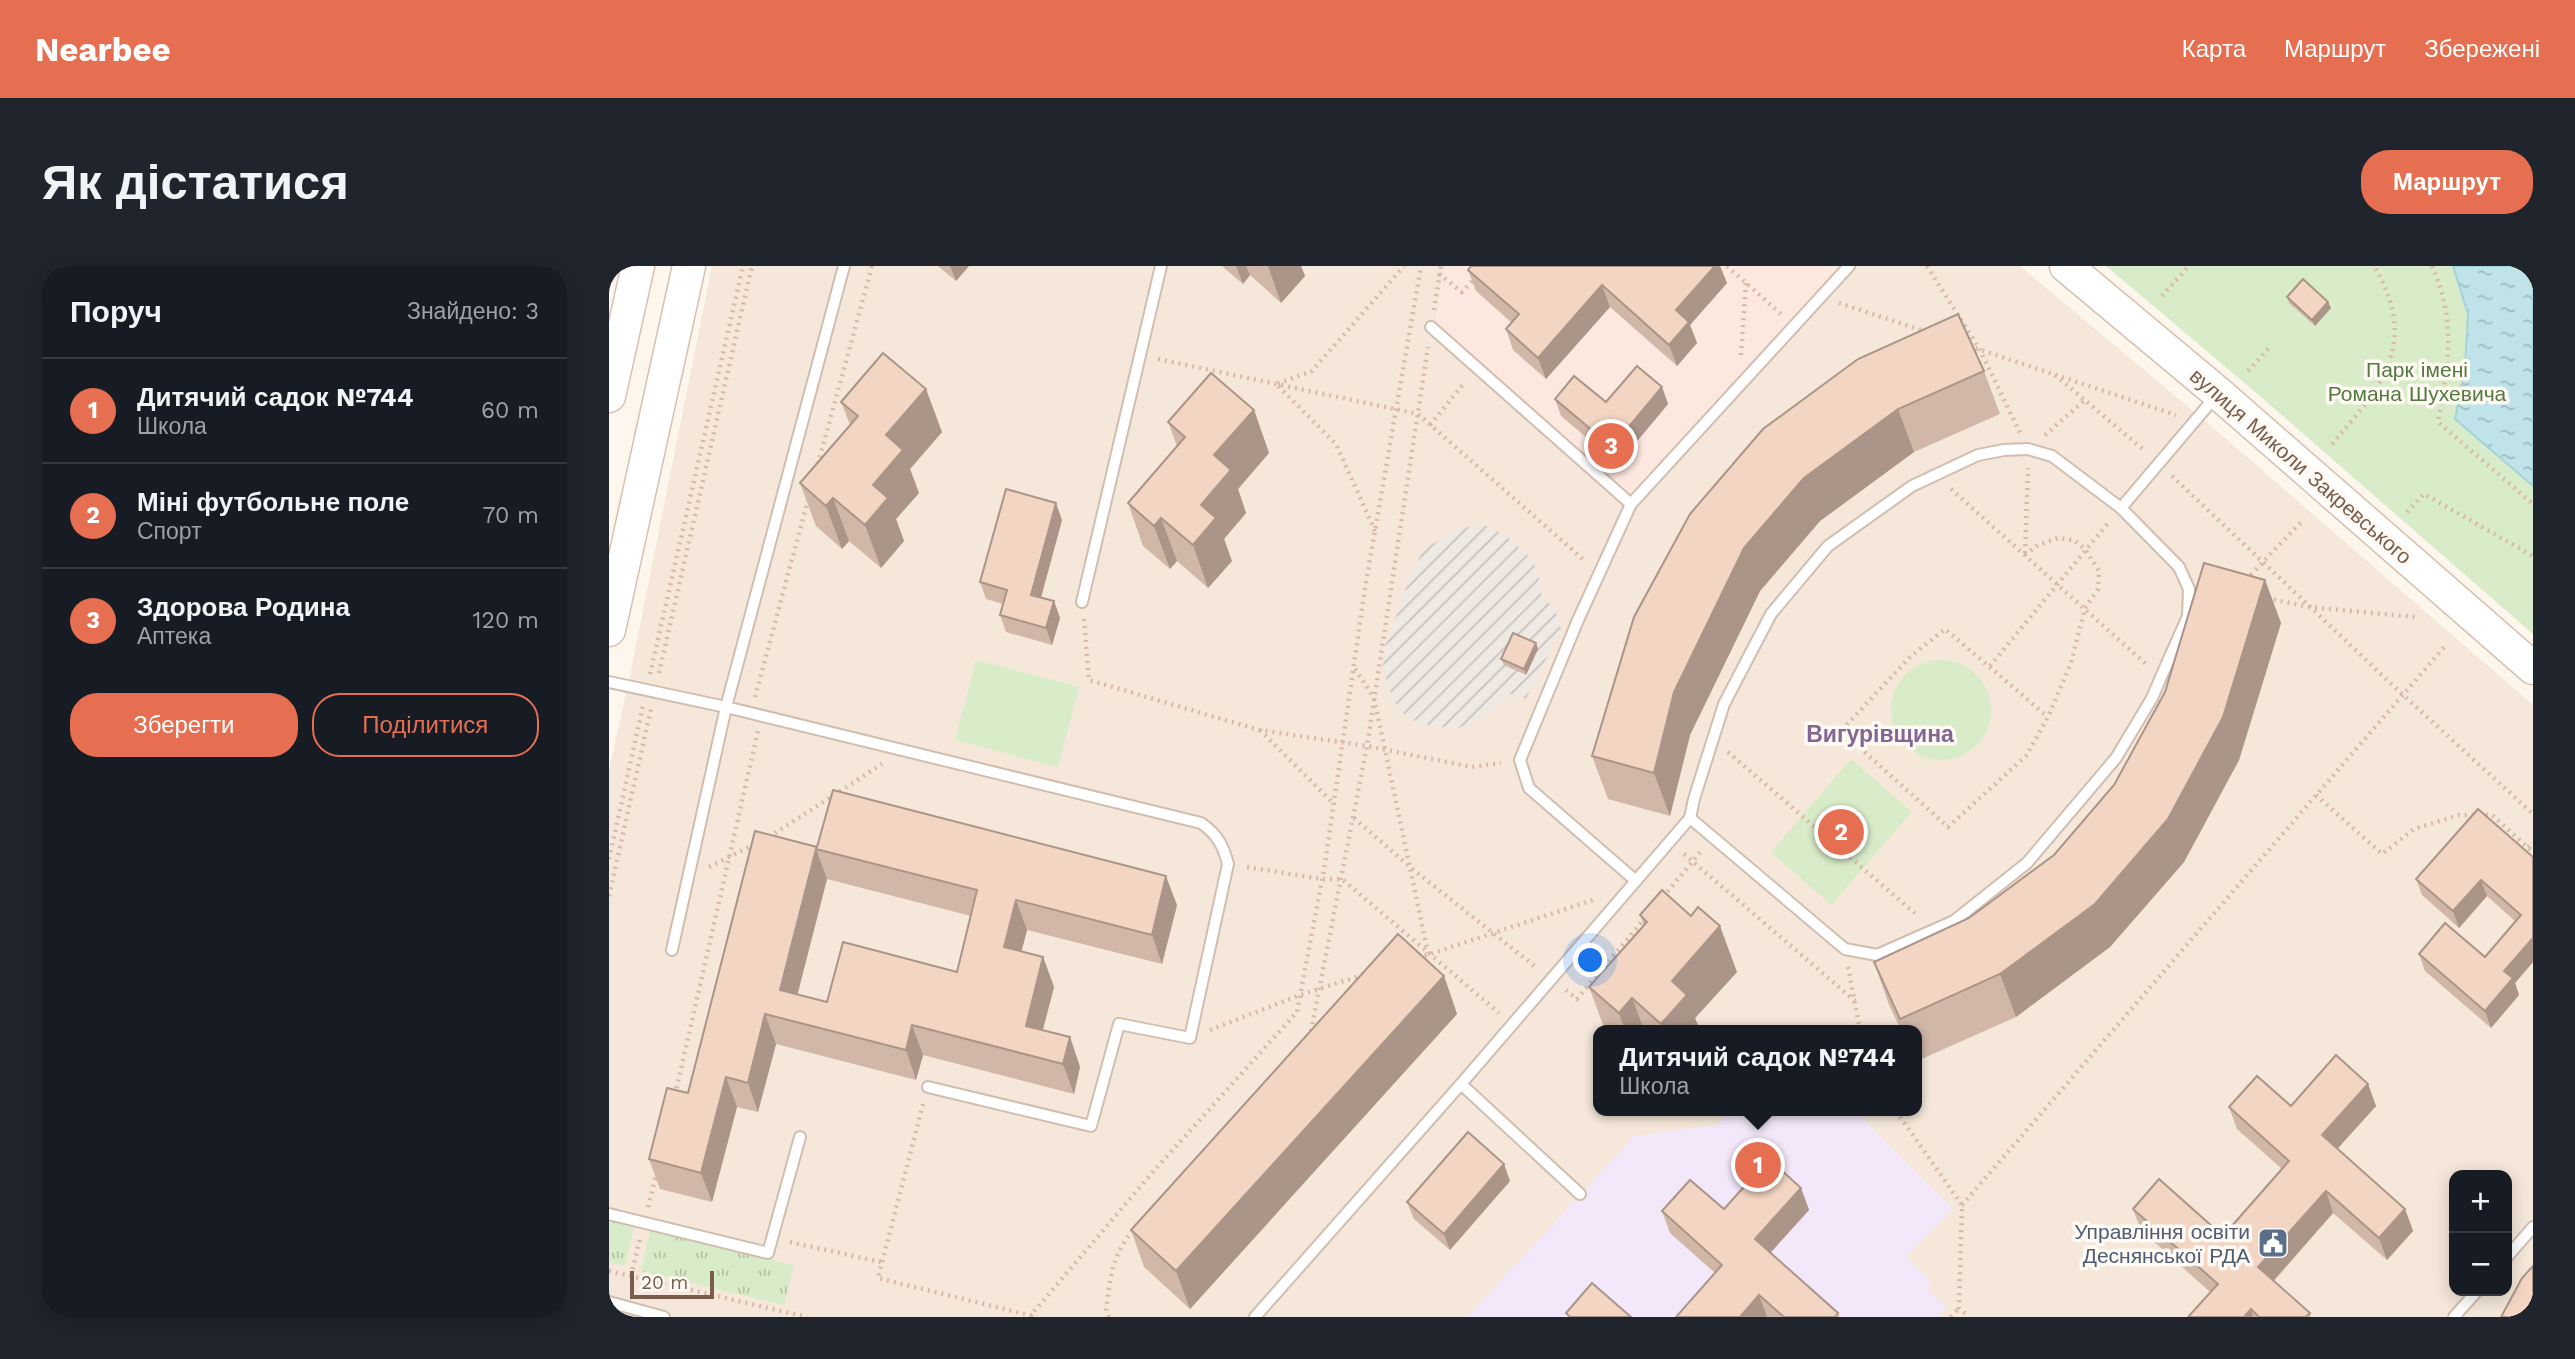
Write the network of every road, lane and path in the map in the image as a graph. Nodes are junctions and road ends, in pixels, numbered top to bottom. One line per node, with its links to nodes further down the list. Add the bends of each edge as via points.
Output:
1 (638, 266): 36 (street)
2 (689, 266): 66 (street)
3 (743, 266): 73 (path)
4 (752, 266): 73 (path)
5 (845, 266): 76 (lane)
6 (872, 266): 46 (path)
7 (1161, 266): 29 (lane)
8 (1404, 266): 33 (path, via 1312,371)
9 (1421, 266): 38 (path)
10 (1441, 266): 18 (path)
11 (1727, 266): 20 (path)
12 (1849, 266): 22 (lane)
13 (1927, 266): 28 (path)
14 (2066, 266): 35 (street, вулиця Миколи Закревського)
15 (2189, 266): 21 (path)
16 (2374, 266): 42 (path, via 2391,303 2395,327 2392,354 2383,379)
17 (2432, 266): 49 (path, via 2448,323 2449,360 2438,422)
18 (1440, 274): 19 (path, via 1462,292); 24 (path)
19 (1478, 275)
20 (1746, 282): 23 (path); 34 (path)
21 (2162, 296)
22 (1821, 297): 23 (lane); 25 (path)
23 (1795, 326): 34 (lane)
24 (1431, 327): 30 (lane); 39 (path)
25 (1940, 337)
26 (1966, 345): 28 (path)
27 (2270, 346): 31 (path)
28 (1980, 350): 32 (path); 43 (path)
29 (1140, 355): 33 (path); 62 (lane)
30 (1477, 368): 41 (path); 48 (lane)
31 (2248, 371)
32 (2055, 375): 37 (path); 40 (path)
33 (1276, 384): 38 (path); 53 (path, via 1336,444)
34 (1740, 386): 48 (lane)
35 (2218, 393): 44 (lane); 70 (street, вулиця Миколи Закревського)
36 (609, 397)
37 (2085, 400): 43 (path); 44 (path)
38 (1396, 410): 39 (path); 53 (path)
39 (1418, 414): 41 (path); 75 (path)
40 (2187, 418)
41 (1430, 425): 58 (path)
42 (2332, 444)
43 (2028, 449): 45 (lane, via 1978,455); 50 (lane, via 2052,456); 55 (path)
44 (2159, 463): 50 (lane); 57 (path)
45 (1935, 475): 55 (path); 80 (lane, via 1912,486 1828,546 1772,614 1724,704)
46 (815, 476)
47 (811, 489): 77 (path)
48 (1631, 504): 58 (lane)
49 (2533, 505)
50 (2121, 508): 54 (path); 71 (lane, via 2179,567 2189,589 2188,616)
51 (2407, 512): 56 (path, via 2424,494)
52 (2303, 520): 57 (path)
53 (1375, 532): 69 (path)
54 (2085, 549): 55 (path, via 2074,540 2058,538); 59 (path); 64 (path, via 2099,571 2098,589)
55 (2025, 555): 59 (path)
56 (2533, 556)
57 (2264, 563): 60 (path); 63 (path)
58 (1599, 574): 85 (lane)
59 (2056, 583): 64 (path); 68 (path)
60 (2240, 584)
61 (2258, 597): 63 (path)
62 (1082, 602): 79 (path, via 1089,680)
63 (2309, 607): 65 (path); 74 (path)
64 (2085, 608): 71 (path); 78 (path, via 2071,663)
65 (2415, 617)
66 (609, 630)
67 (2446, 645): 74 (path)
68 (1990, 666): 78 (path); 78 (path, via 1945,629 1910,657 1841,731 1948,827 2026,756)
69 (1354, 668): 75 (path); 81 (path)
70 (2533, 668)
71 (2161, 677): 110 (lane, via 2116,758 2028,863 1954,921 1878,955)
72 (609, 682): 73 (lane)
73 (651, 690): 76 (lane); 97 (path); 105 (path)
74 (2403, 695): 86 (path); 88 (path)
75 (1374, 698): 82 (path); 84 (path)
76 (726, 707): 77 (lane); 101 (lane)
77 (756, 714): 83 (lane); 96 (path)
78 (2048, 717)
79 (1259, 730): 81 (path); 87 (path)
80 (1713, 739): 90 (lane); 108 (path)
81 (1343, 744): 82 (path); 87 (path)
82 (1367, 746): 84 (path); 89 (path)
83 (903, 750): 96 (path, via 780,832); 99 (lane, via 1201,823 1224,847)
84 (1385, 750): 85 (path, via 1472,767); 100 (path)
85 (1520, 760): 104 (lane, via 1528,788)
86 (2316, 795): 94 (path, via 2382,854 2414,829 2459,815 2492,815); 130 (path)
87 (1334, 803): 103 (path)
88 (2533, 814)
89 (1353, 817): 100 (path); 102 (path)
90 (1690, 818): 91 (lane); 92 (lane)
91 (1713, 837): 98 (path); 110 (lane)
92 (1670, 842): 98 (path); 104 (lane)
93 (2533, 842): 94 (path)
94 (2528, 847): 95 (path)
95 (2533, 852)
96 (730, 857): 101 (path); 125 (path)
97 (609, 859)
98 (1693, 861): 106 (path); 118 (path)
99 (1228, 864): 103 (path); 121 (lane)
100 (1410, 867): 109 (path); 112 (path)
101 (688, 877): 111 (lane)
102 (1342, 878): 103 (path); 112 (path); 116 (path)
103 (1322, 879): 117 (path)
104 (1633, 885): 109 (path); 115 (lane)
105 (609, 896)
106 (1657, 904)
107 (1648, 914): 115 (path, via 1577,999)
108 (1919, 917)
109 (1494, 933): 112 (path); 115 (path)
110 (1845, 949): 118 (path)
111 (672, 950)
112 (1429, 954): 113 (path); 119 (path)
113 (1417, 958)
114 (1369, 974): 116 (path)
115 (1551, 980): 119 (lane)
116 (1321, 989): 117 (path); 122 (path, via 1314,1029)
117 (1300, 995): 121 (path); 143 (path, via 1297,1012 1152,1173)
118 (1855, 1001): 120 (path)
119 (1513, 1024): 123 (lane)
120 (1859, 1025)
121 (1190, 1038): 124 (lane, via 1119,1024 1091,1126)
122 (1304, 1039)
123 (1461, 1084): 129 (lane); 147 (lane)
124 (928, 1087): 137 (path)
125 (673, 1105)
126 (1900, 1116): 130 (path)
127 (800, 1137): 135 (lane)
128 (657, 1170): 133 (path)
129 (1580, 1194)
130 (1962, 1205): 142 (path)
131 (609, 1214): 133 (lane)
132 (1142, 1220): 146 (path, via 1124,1241 1111,1271)
133 (644, 1223): 135 (lane, via 768,1253); 139 (path)
134 (2533, 1227): 136 (lane)
135 (772, 1238): 137 (path)
136 (2512, 1251)
137 (881, 1262): 143 (path, via 878,1278)
138 (609, 1270): 139 (path)
139 (631, 1276): 145 (path)
140 (2473, 1296): 150 (lane)
141 (609, 1302): 144 (lane)
142 (1959, 1308): 148 (path); 149 (path)
143 (1033, 1316)
144 (664, 1317)
145 (807, 1317)
146 (1109, 1317)
147 (1255, 1317)
148 (1951, 1317)
149 (1969, 1317)
150 (2454, 1317)

